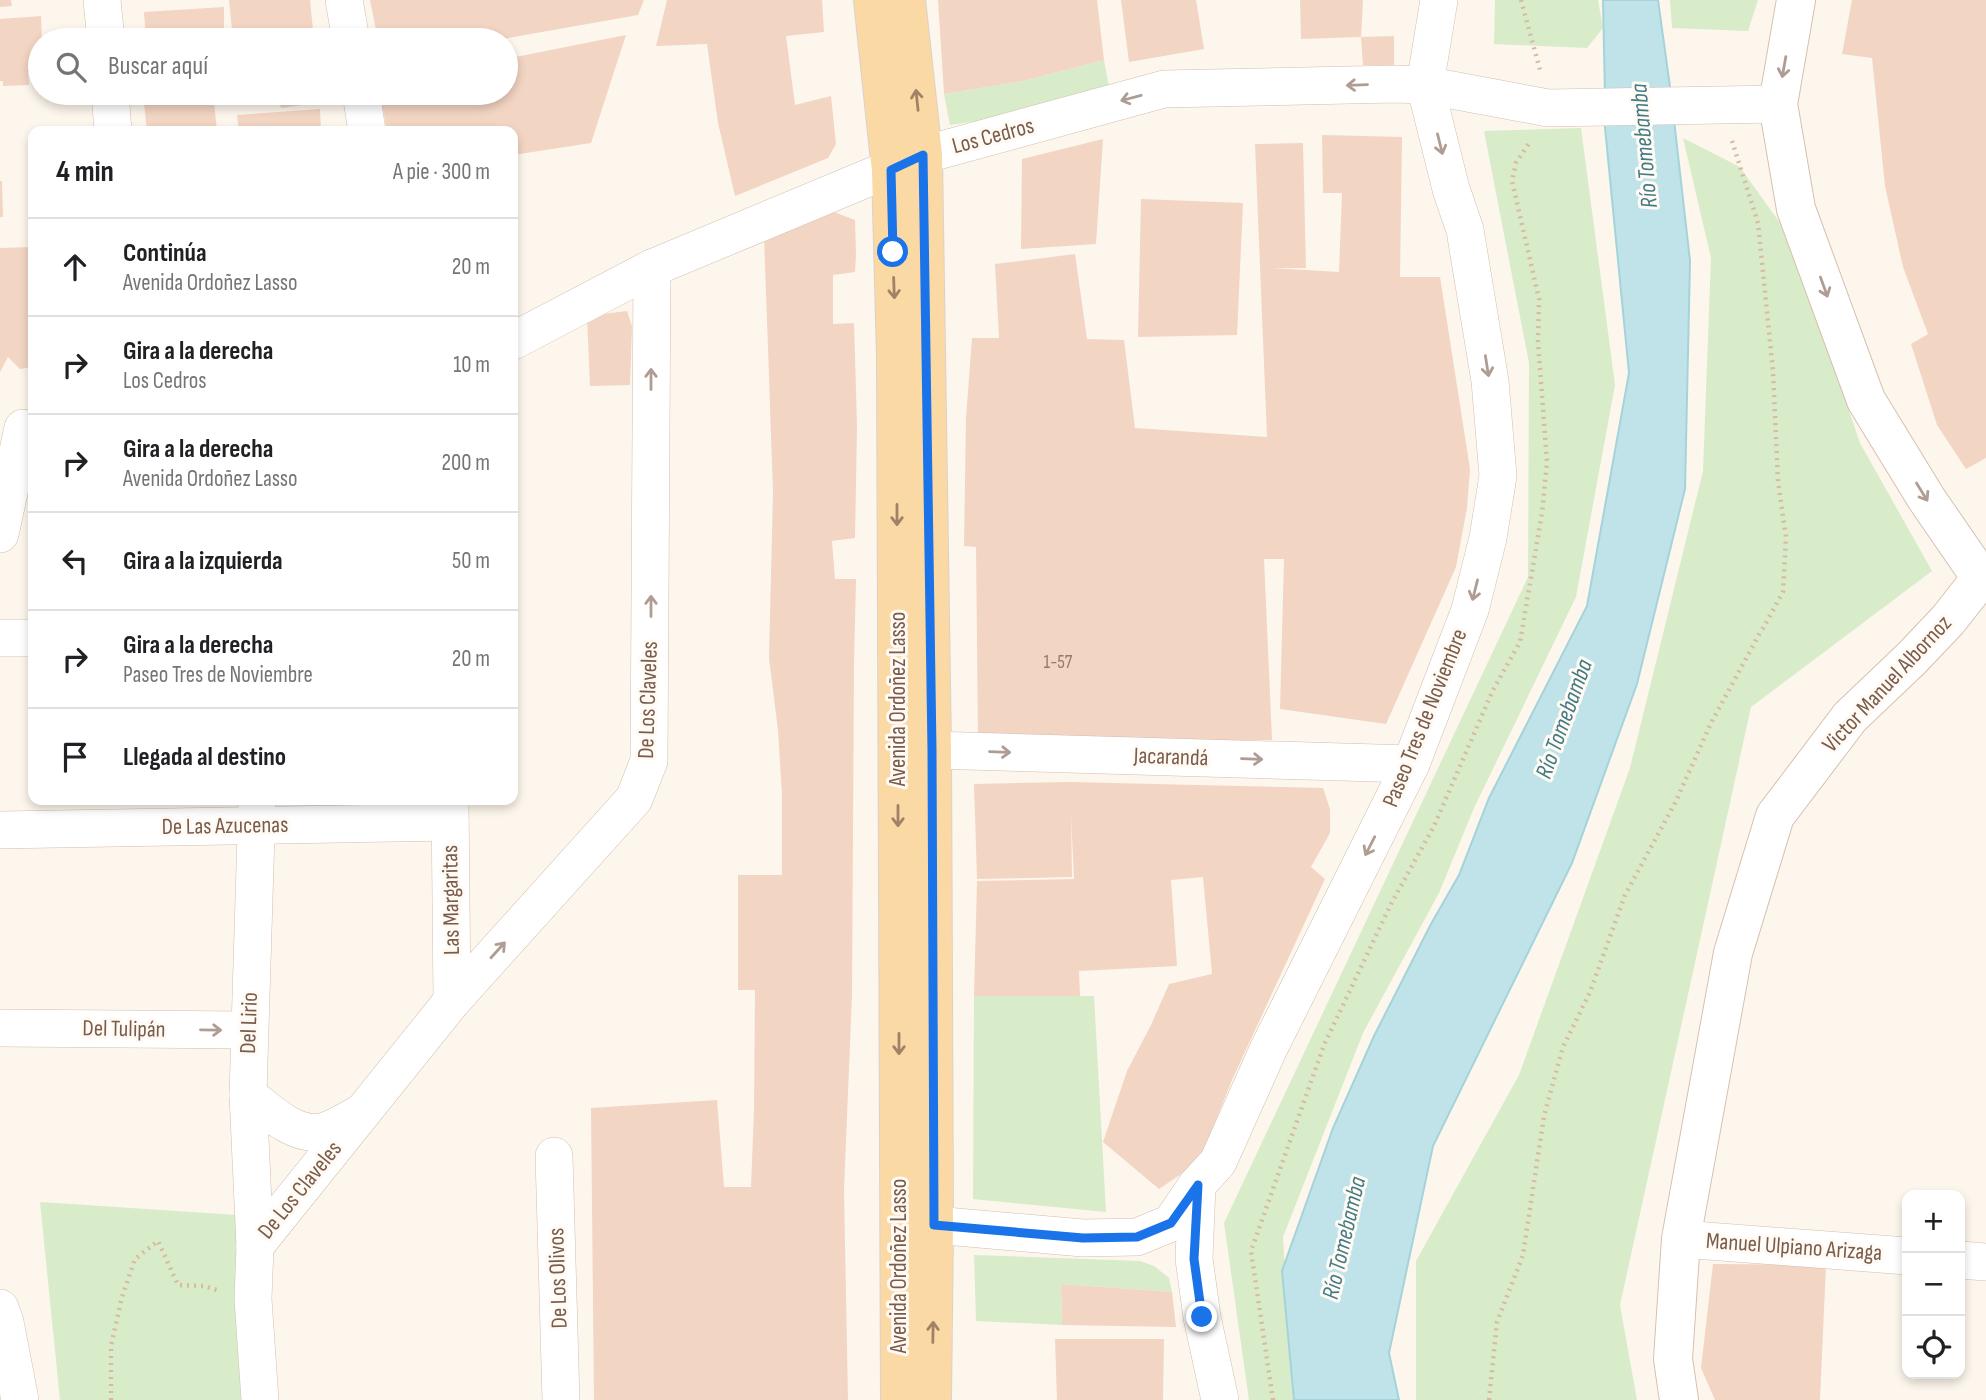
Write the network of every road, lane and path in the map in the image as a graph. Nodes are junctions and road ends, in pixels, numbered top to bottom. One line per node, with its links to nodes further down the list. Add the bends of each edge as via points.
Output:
1 (102, 0): 8 (street)
2 (344, 0): 9 (street)
3 (873, 0): 17 (main road, Avenida Ordoñez Lasso)
4 (906, 0): 17 (main road, Avenida Ordoñez Lasso, one-way to 4)
5 (1439, 0): 10 (street, Paseo Tres de Noviembre)
6 (1521, 0): 14 (path)
7 (1796, 0): 11 (street, Victor Manuel Albornoz, one-way to 11)
8 (105, 28)
9 (349, 28)
10 (1425, 85): 14 (street, Los Cedros); 17 (street, Los Cedros, one-way to 17, via 1164,89); 29 (street, Paseo Tres de Noviembre, one-way to 29, via 1465,230 1490,381 1498,476 1470,610)
11 (1778, 104): 14 (street); 23 (street, Victor Manuel Albornoz, one-way to 23, via 1796,209 1866,400 1926,498)
12 (111, 105): 15 (street)
13 (363, 105): 16 (street)
14 (1548, 108)
15 (113, 126)
16 (366, 126)
17 (907, 162): 19 (street, Los Cedros); 28 (main road, Avenida Ordoñez Lasso); 53 (main road, Avenida Ordoñez Lasso, one-way to 53, via 897,356)
18 (1738, 163): 27 (path, via 1758,223 1786,537 1783,592)
19 (652, 268): 20 (street, Los Cedros); 33 (street, De Los Claveles, one-way to 19, via 634,799 649,761)
20 (518, 338)
21 (19, 429): 22 (street)
22 (0, 534)
23 (1984, 578): 42 (street, Victor Manuel Albornoz, via 1912,659 1850,717 1775,816 1733,953)
24 (1761, 631): 27 (path)
25 (0, 638): 26 (street)
26 (28, 638)
27 (1743, 664): 57 (path, via 1625,895 1590,992 1563,1047 1544,1116 1523,1255 1497,1322)
28 (932, 750): 29 (street, Jacarandá, one-way to 29); 41 (main road, Avenida Ordoñez Lasso)
29 (1411, 764): 39 (street, Paseo Tres de Noviembre, one-way to 39, via 1217,1162)
30 (450, 811): 31 (street, De Las Azucenas); 33 (street, Las Margaritas)
31 (258, 813): 32 (street, De Las Azucenas); 35 (street, Del Lirio)
32 (0, 830)
33 (453, 1001): 37 (street, De Los Claveles)
34 (0, 1028): 35 (street, Del Tulipán, one-way to 35)
35 (248, 1030): 36 (street, Del Lirio)
36 (248, 1095): 37 (street, De Los Claveles, via 302,1131 321,1132); 43 (street, Del Lirio)
37 (363, 1112): 43 (street, De Los Claveles)
38 (554, 1156): 52 (street, De Los Olivos)
39 (1198, 1185): 41 (street, Paseo Tres de Noviembre, via 1171,1223 1137,1237 1083,1238); 55 (street, via 1194,1259)
40 (1271, 1190): 56 (path, via 1251,1251)
41 (934, 1225): 54 (main road, Avenida Ordoñez Lasso, one-way to 41)
42 (1681, 1239): 44 (street, Manuel Ulpiano Arizaga); 58 (street, Victor Manuel Albornoz, via 1673,1359)
43 (255, 1245): 47 (street, De Los Claveles)
44 (1902, 1256)
45 (1965, 1260): 46 (street)
46 (1986, 1262)
47 (253, 1299): 50 (path, via 204,1286 178,1285 158,1241 135,1259 122,1297 111,1346); 51 (street, De Los Claveles)
48 (0, 1308): 49 (street)
49 (20, 1400)
50 (111, 1400)
51 (260, 1400)
52 (561, 1400)
53 (900, 1400)
54 (932, 1400)
55 (1220, 1400)
56 (1273, 1400)
57 (1489, 1400)
58 (1679, 1400)

